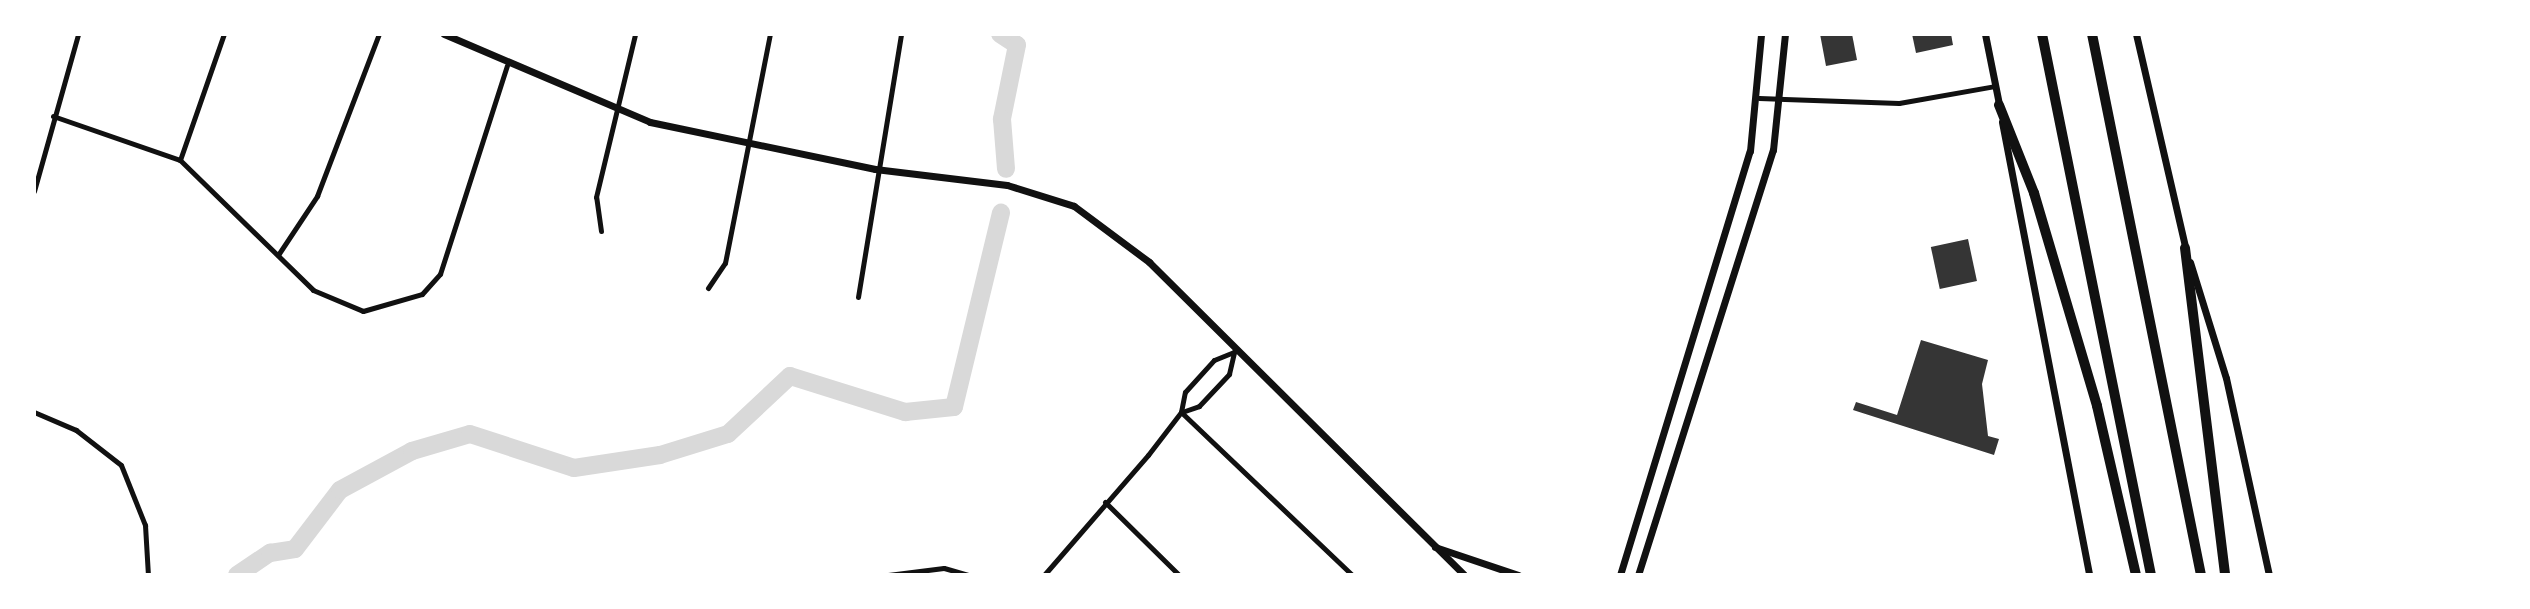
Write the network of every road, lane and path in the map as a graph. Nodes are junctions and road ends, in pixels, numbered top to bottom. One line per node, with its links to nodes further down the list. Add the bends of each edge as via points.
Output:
1 (78, 34): 20 (street)
2 (224, 34): 22 (street)
3 (379, 34): 27 (street, via 317,196)
4 (635, 34): 19 (street)
5 (770, 34): 21 (street)
6 (901, 34): 23 (street)
7 (1761, 34): 16 (street)
8 (1785, 34): 17 (street)
9 (1985, 34): 15 (street)
10 (2042, 34): 47 (highway)
11 (2092, 34): 48 (highway)
12 (2136, 34): 26 (street)
13 (449, 36): 14 (street)
14 (507, 65): 19 (street); 27 (street, via 449,255 422,294 399,305 348,308 313,290)
15 (1995, 86): 17 (street, via 1899,103); 18 (street)
16 (1759, 98): 17 (street); 43 (street, via 1750,151)
17 (1784, 101): 44 (street)
18 (1999, 105): 45 (street); 46 (highway, via 2034,193 2075,330)
19 (617, 111): 21 (street); 25 (street, via 596,197)
20 (53, 116): 22 (street); 24 (street)
21 (750, 145): 23 (street); 28 (street, via 725,263)
22 (180, 160): 27 (street)
23 (875, 169): 29 (street); 30 (street, via 1007,185 1074,206 1149,262)
24 (34, 191)
25 (601, 231)
26 (2185, 248): 49 (highway); 50 (street, via 2226,378)
27 (278, 255)
28 (708, 288)
29 (858, 297)
30 (1234, 352): 32 (street, via 1214,360 1185,392); 32 (street, via 1229,374 1199,406); 34 (street)
31 (34, 412): 35 (street, via 76,430 121,465 145,525)
32 (1181, 412): 33 (street); 40 (street)
33 (1105, 502): 38 (street); 39 (street)
34 (1435, 547): 41 (street); 42 (street)
35 (148, 575)
36 (888, 575): 37 (street, via 944,568)
37 (968, 575)
38 (1044, 575)
39 (1179, 575)
40 (1352, 575)
41 (1464, 575)
42 (1518, 575)
43 (1620, 575)
44 (1638, 575)
45 (2089, 575)
46 (2136, 575)
47 (2151, 575)
48 (2201, 575)
49 (2225, 575)
50 (2269, 575)

